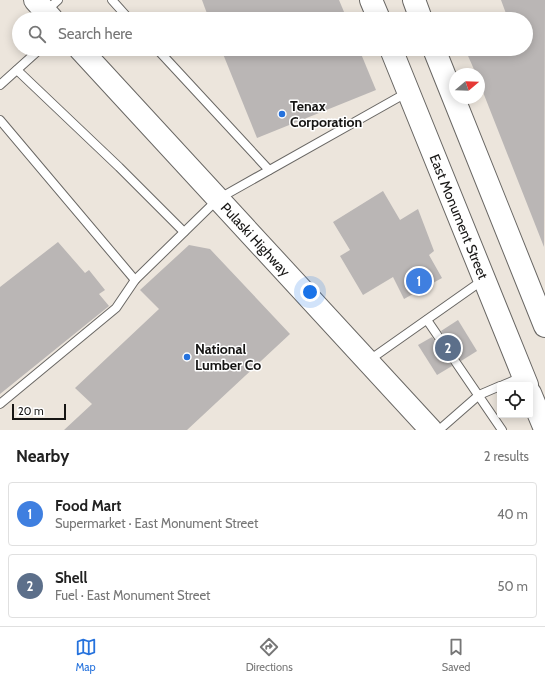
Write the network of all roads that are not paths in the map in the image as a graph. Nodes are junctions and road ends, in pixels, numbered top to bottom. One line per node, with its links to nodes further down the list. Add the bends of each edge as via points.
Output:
1 (112, 0): 3 (lane)
2 (371, 0): 4 (main road)
3 (123, 12)
4 (376, 12)
5 (32, 56): 10 (lane)
6 (86, 56): 15 (main road, Pulaski Highway)
7 (163, 56): 14 (lane)
8 (394, 56): 12 (main road, East Monument Street)
9 (437, 56): 20 (main road)
10 (17, 70): 11 (lane); 16 (lane, via 119,166)
11 (0, 85)
12 (408, 92): 14 (lane); 18 (main road, East Monument Street)
13 (0, 120): 17 (lane)
14 (269, 170): 15 (lane)
15 (218, 199): 16 (lane); 21 (main road, Pulaski Highway)
16 (184, 232): 17 (lane)
17 (135, 280): 26 (lane, via 116,308)
18 (483, 280): 19 (lane); 22 (main road, East Monument Street)
19 (427, 320): 21 (lane); 24 (lane)
20 (545, 326)
21 (368, 362): 28 (main road, Pulaski Highway)
22 (527, 382)
23 (497, 387): 24 (lane)
24 (479, 395): 29 (lane); 30 (lane)
25 (533, 397): 27 (main road, East Monument Street)
26 (0, 404)
27 (545, 429)
28 (431, 430)
29 (439, 430)
30 (502, 430)

